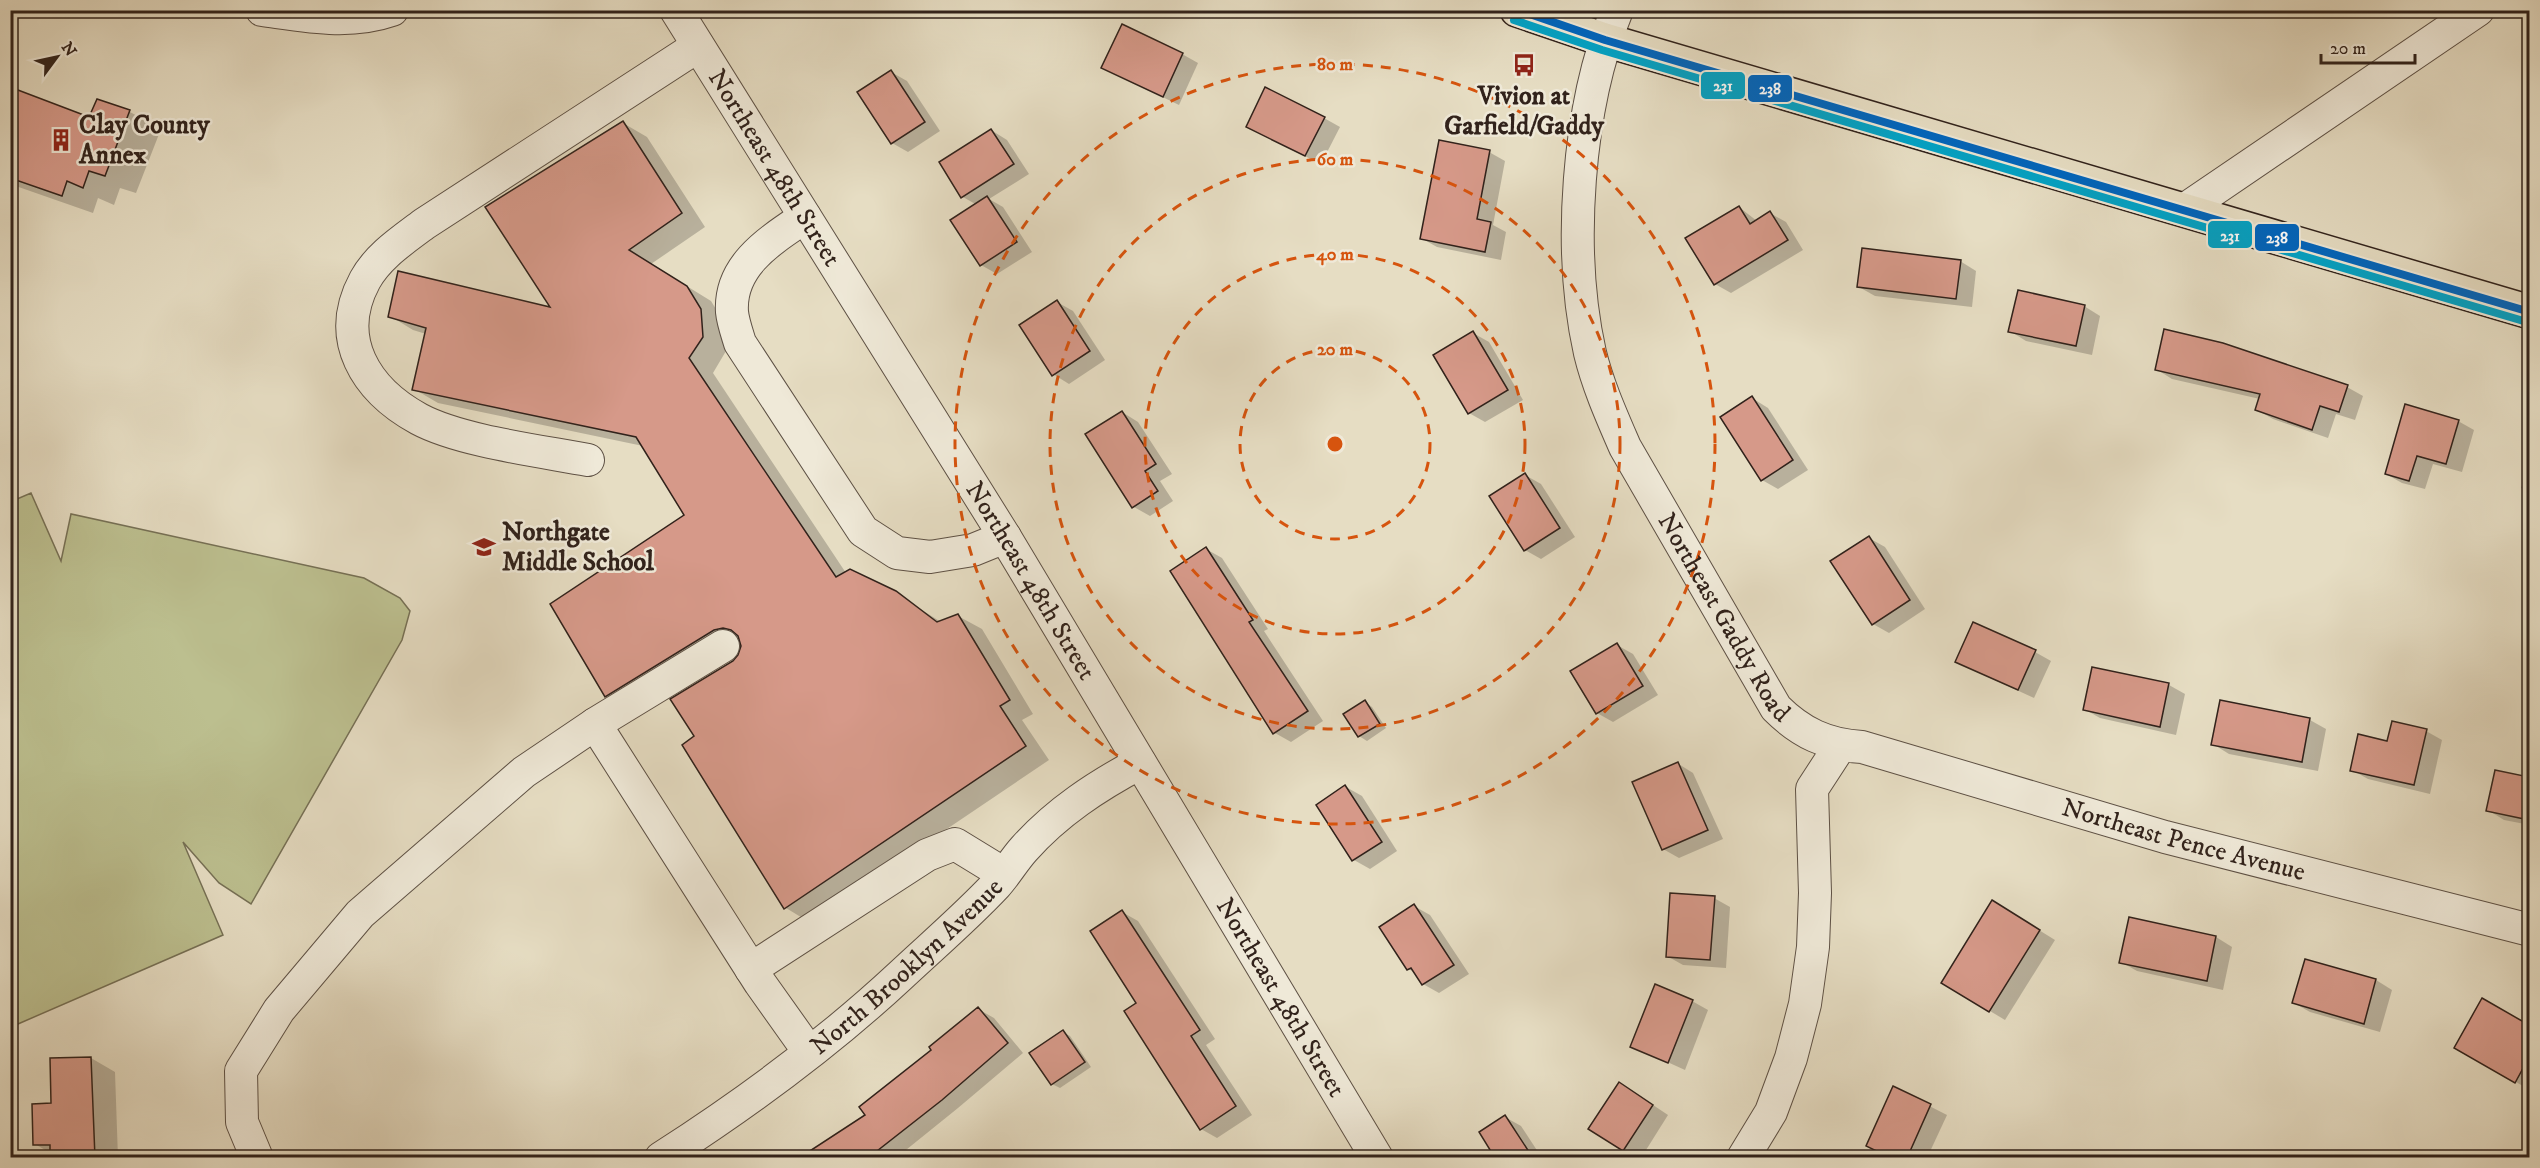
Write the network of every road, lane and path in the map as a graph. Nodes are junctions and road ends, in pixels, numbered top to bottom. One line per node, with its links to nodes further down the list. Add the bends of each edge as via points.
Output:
1 (262, 10): 2 (street, via 330,19 367,19)
2 (392, 10)
3 (676, 10): 8 (street, Northeast 48th Street)
4 (1517, 10): 7 (main road)
5 (1617, 10): 7 (street, Northeast Gaddy Road)
6 (2478, 10): 9 (street)
7 (1605, 40): 9 (main road); 16 (street, Northeast Gaddy Road, via 1586,133 1577,257 1581,306 1606,402 1625,447 1776,708 1811,736)
8 (698, 46): 10 (street, Northeast 48th Street); 12 (street, via 424,224 382,257 365,280 354,310 351,339 365,373 387,398 420,420 460,434)
9 (2184, 210): 11 (main road)
10 (805, 217): 13 (street, Northeast 48th Street); 13 (street, via 749,260 736,280 732,311 740,343 863,531 897,553 930,558 973,550)
11 (2529, 312)
12 (588, 460)
13 (1005, 537): 17 (street, Northeast 48th Street)
14 (723, 646): 15 (street)
15 (596, 724): 20 (street); 22 (street, via 524,772 360,914 279,1010 241,1071 242,1122)
16 (1840, 746): 19 (street, Northeast Pence Avenue, via 1862,747 2165,837); 25 (street, via 1812,789 1815,893 1805,1004 1771,1112)
17 (1140, 763): 18 (street, North Brooklyn Avenue, via 1098,786 1059,815); 24 (street, Northeast 48th Street)
18 (1004, 874): 20 (street, via 955,844 927,855); 21 (street, North Brooklyn Avenue, via 898,978)
19 (2529, 930)
20 (751, 969): 21 (street)
21 (809, 1052): 23 (street, North Brooklyn Avenue)
22 (257, 1158)
23 (661, 1158)
24 (1377, 1158)
25 (1743, 1158)

